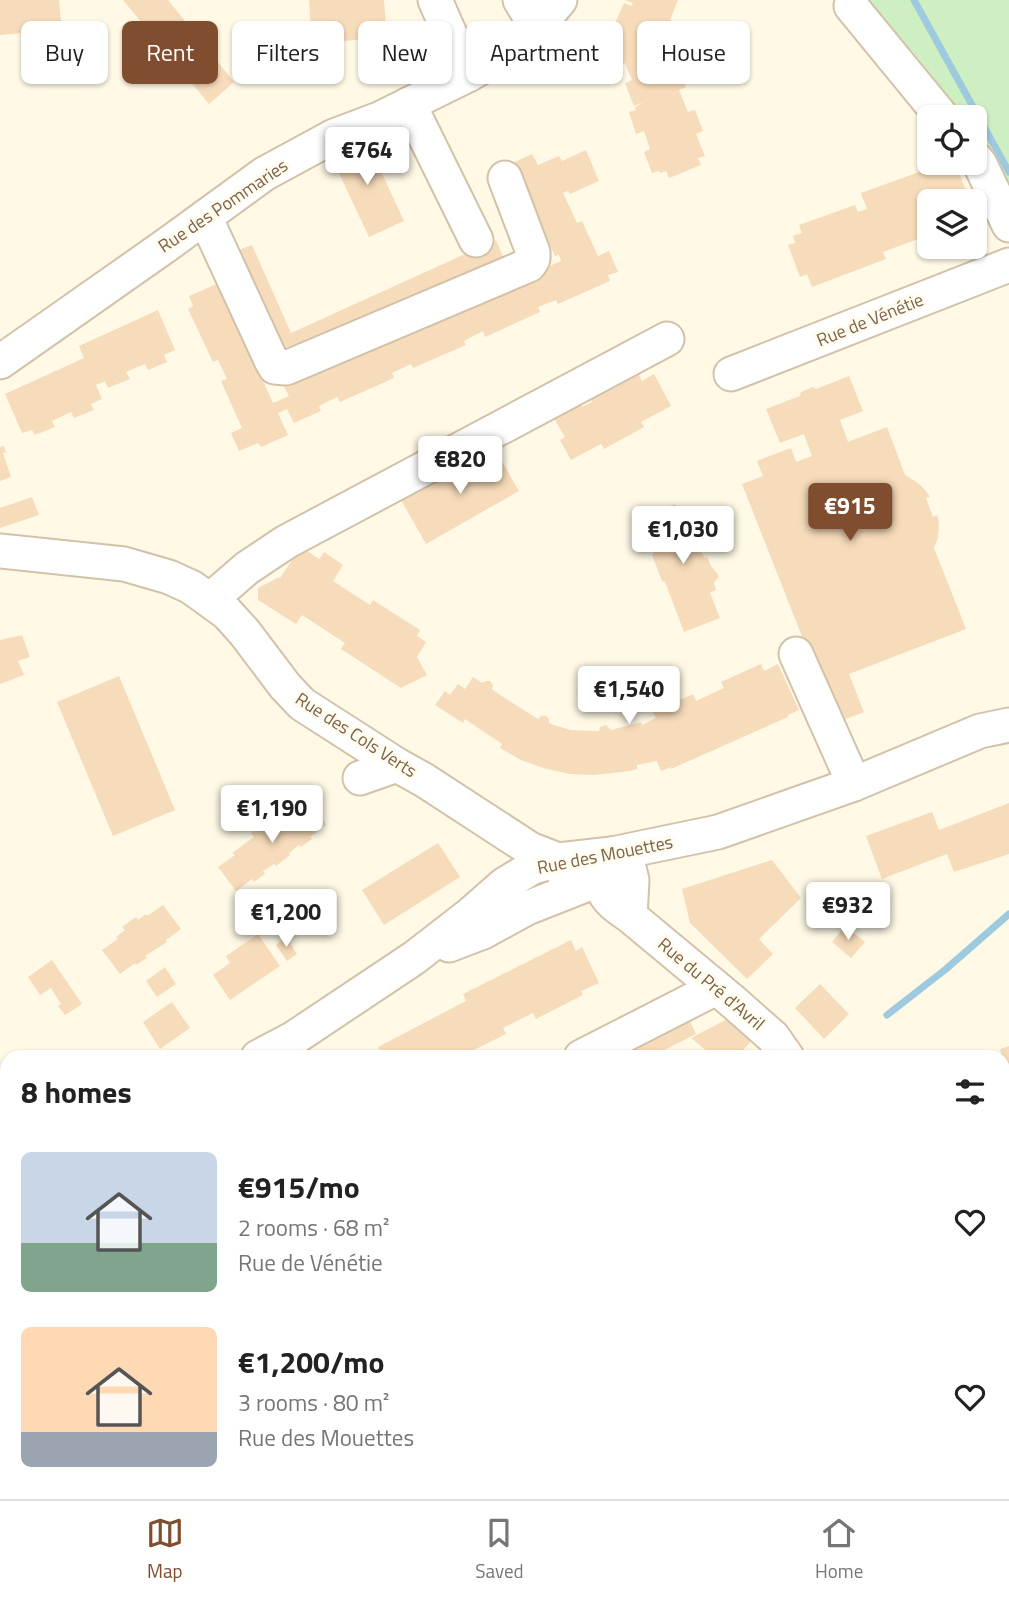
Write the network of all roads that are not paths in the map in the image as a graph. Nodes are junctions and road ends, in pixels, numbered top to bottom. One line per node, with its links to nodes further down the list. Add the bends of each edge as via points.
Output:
1 (435, 0): 3 (street)
2 (851, 6): 6 (street)
3 (466, 70)
4 (466, 76): 5 (street, Rue des Pommaries)
5 (409, 104): 9 (street, Rue des Pommaries, via 334,136 264,174); 11 (street)
6 (932, 105)
7 (985, 175): 10 (street)
8 (505, 178): 9 (street, via 533,252 528,265 286,368 271,360)
9 (205, 217): 14 (street, Rue des Pommaries)
10 (1009, 225)
11 (476, 240)
12 (1009, 265): 15 (street, Rue de Vénétie)
13 (667, 339): 17 (street, via 286,542)
14 (0, 362)
15 (731, 374)
16 (0, 551): 17 (street, Rue des Cols Verts, via 124,564 191,587)
17 (210, 600): 21 (street, Rue des Cols Verts, via 245,633 302,704)
18 (796, 654): 23 (street)
19 (1009, 708): 20 (street, Rue des Mouettes)
20 (994, 728): 23 (street, Rue des Mouettes)
21 (397, 765): 22 (street); 24 (street, Rue des Cols Verts)
22 (360, 778)
23 (854, 784): 26 (street, Rue des Mouettes, via 701,836 649,862)
24 (496, 827): 25 (street, Rue des Cols Verts); 27 (street)
25 (558, 860): 26 (street, Rue des Mouettes); 27 (street, Rue des Mouettes, via 533,867); 28 (street)
26 (614, 867): 28 (street, Rue des Mouettes); 31 (street, Rue du Pré d'Avril, via 632,880 630,916)
27 (505, 884): 29 (street); 30 (street, Rue des Mouettes)
28 (567, 892): 29 (street, Rue des Mouettes)
29 (527, 908): 30 (street, Rue des Mouettes, via 483,932)
30 (414, 958): 32 (street, Rue des Mouettes)
31 (716, 988): 33 (street); 34 (street, Rue du Pré d'Avril)
32 (272, 1050)
33 (595, 1050)
34 (782, 1050)

